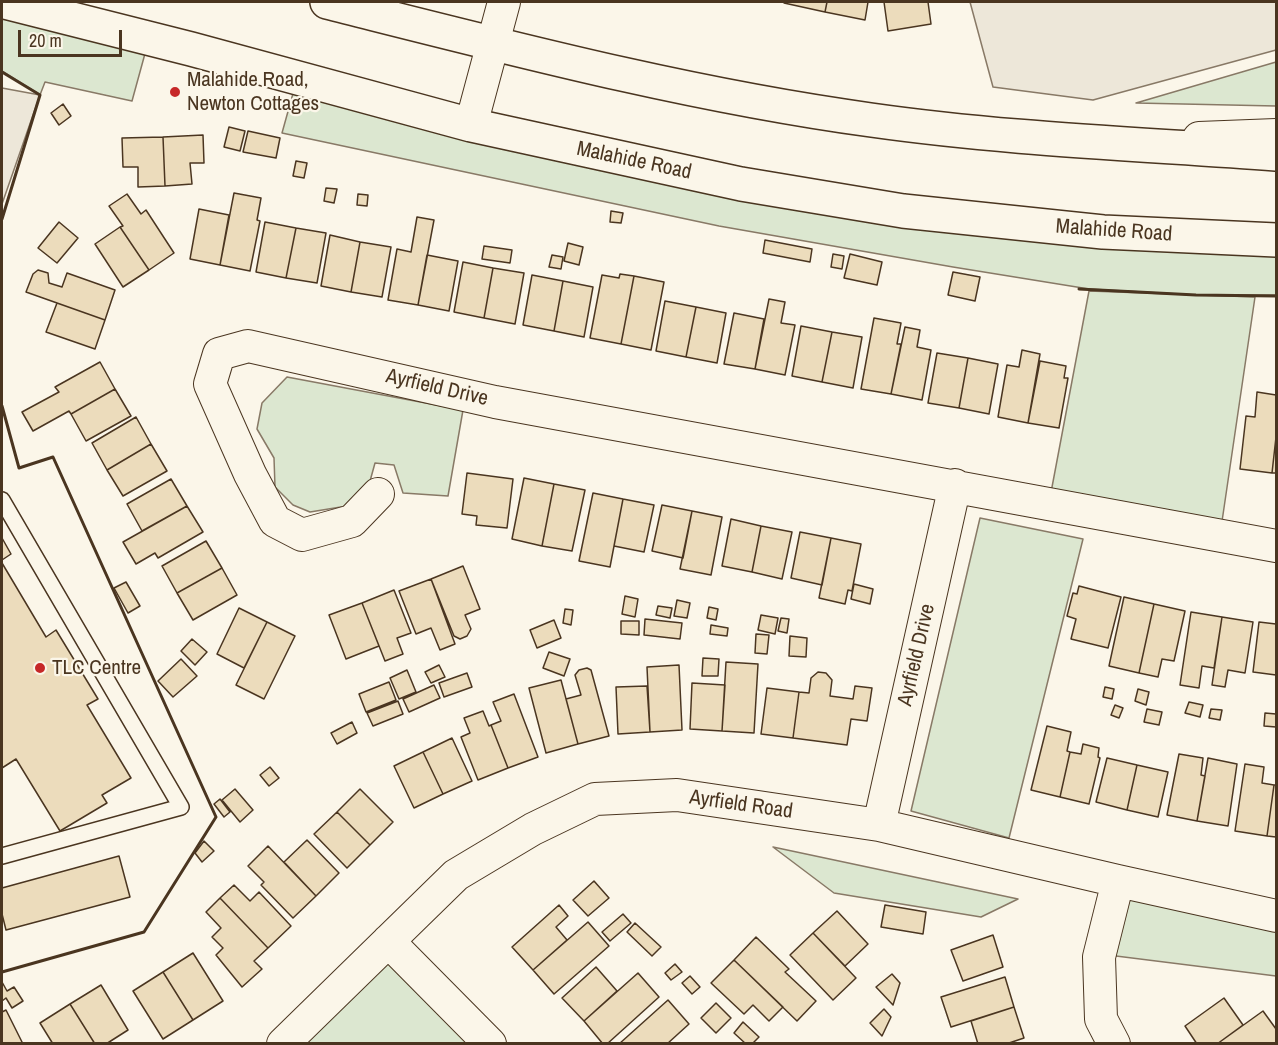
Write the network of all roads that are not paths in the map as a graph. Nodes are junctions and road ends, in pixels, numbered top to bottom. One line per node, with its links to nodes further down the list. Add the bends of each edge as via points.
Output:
1 (5, 2): 5 (main road, Malahide Road)
2 (327, 2): 4 (main road)
3 (504, 2): 4 (street)
4 (492, 44): 5 (street); 7 (main road, via 739,98 872,120)
5 (471, 125): 9 (main road, Malahide Road, via 741,184 903,211 1103,232)
6 (1276, 135): 7 (street)
7 (1123, 143): 8 (main road)
8 (1276, 154)
9 (1276, 240)
10 (955, 485): 11 (street, Ayrfield Drive, via 495,402 248,346 219,354 210,384 275,521 302,535 352,521); 13 (street, Ayrfield Drive); 14 (street, Ayrfield Drive)
11 (378, 494)
12 (2, 500): 15 (lane, via 182,807)
13 (1276, 546)
14 (879, 825): 16 (street, Ayrfield Road); 18 (street, Ayrfield Road, via 676,795 595,799 533,829 456,875)
15 (2, 856)
16 (1118, 881): 17 (street, Ayrfield Road); 21 (street, via 1099,957 1101,1019)
17 (1276, 916)
18 (388, 941): 19 (street, Ayrfield Road); 20 (street)
19 (284, 1044)
20 (490, 1044)
21 (1114, 1044)

